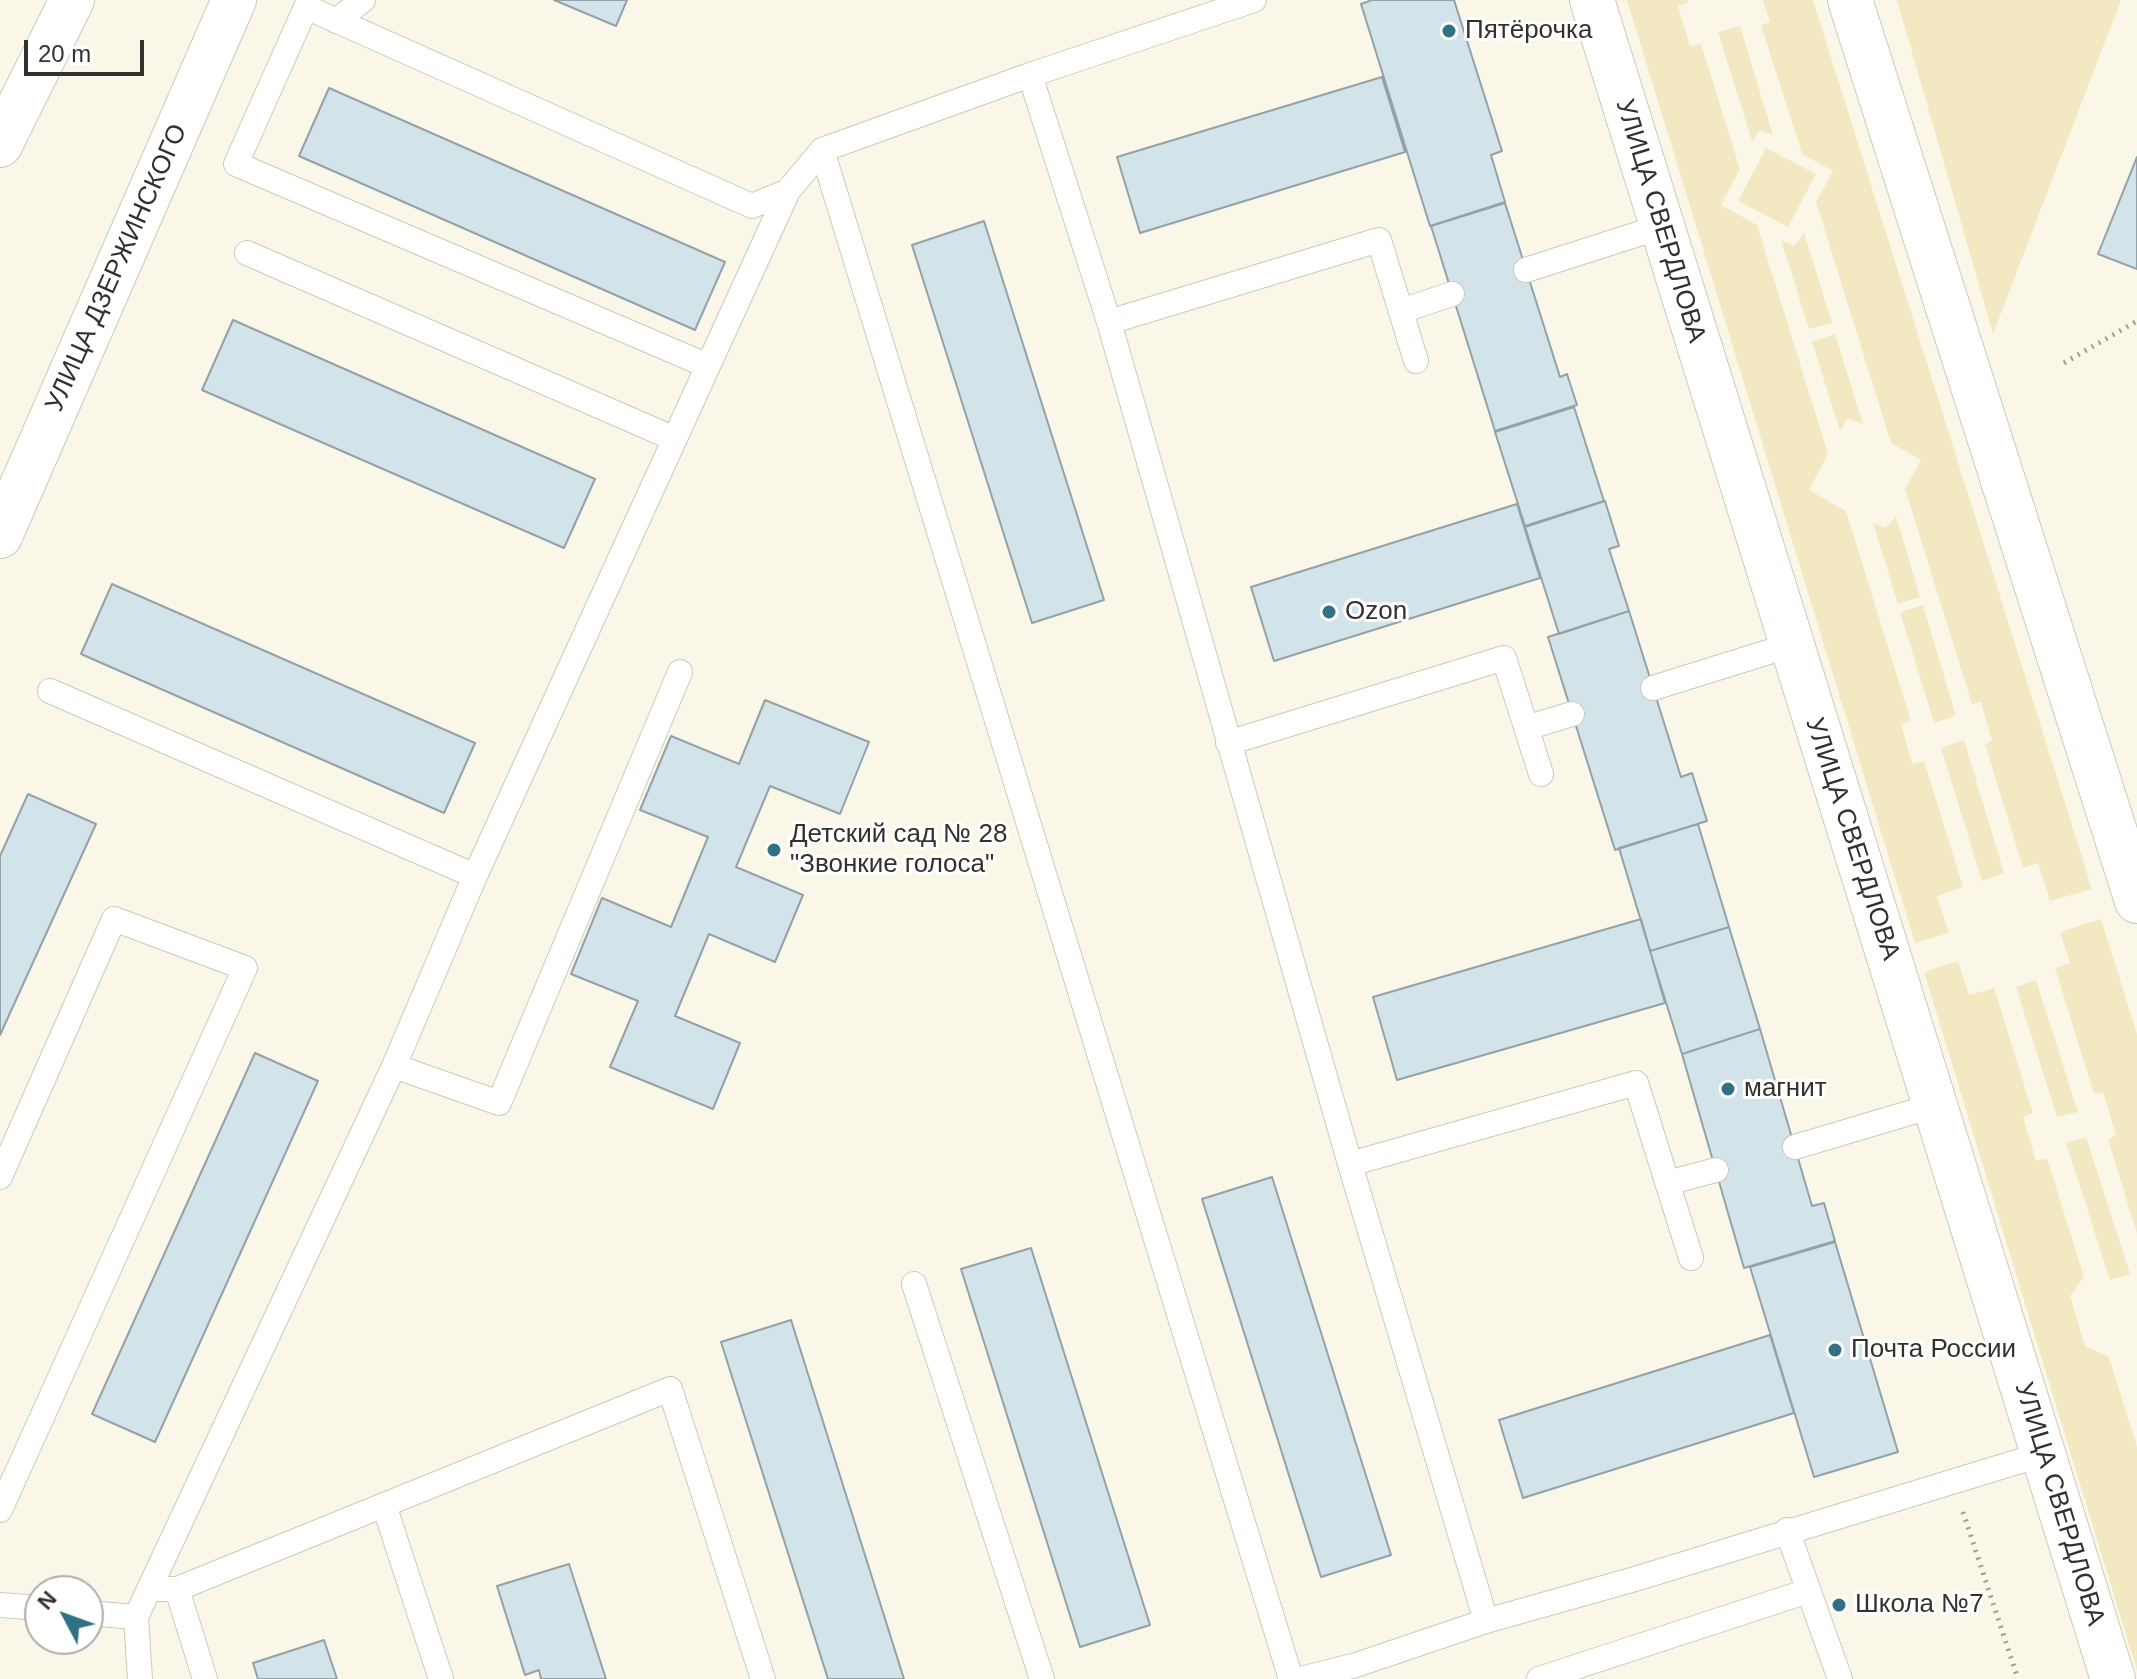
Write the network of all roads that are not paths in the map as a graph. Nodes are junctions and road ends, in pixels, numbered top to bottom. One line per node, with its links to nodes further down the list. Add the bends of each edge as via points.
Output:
1 (72, 0): 9 (street)
2 (234, 0): 21 (street, УЛИЦА ДЗЕРЖИНСКОГО)
3 (363, 0): 7 (lane)
4 (1254, 0): 8 (lane)
5 (1592, 0): 12 (street, УЛИЦА СВЕРДЛОВА)
6 (1850, 0): 31 (street)
7 (336, 21): 11 (lane, via 752,206); 19 (lane, via 306,7 236,164)
8 (1030, 75): 10 (lane); 17 (lane)
9 (0, 145)
10 (822, 150): 11 (lane); 59 (lane)
11 (788, 191): 19 (lane)
12 (1663, 226): 14 (lane); 22 (street, УЛИЦА СВЕРДЛОВА)
13 (247, 253): 20 (lane)
14 (1526, 270)
15 (1452, 294): 16 (lane)
16 (1401, 311): 17 (lane, via 1379,240); 18 (lane)
17 (1109, 322): 28 (lane)
18 (1416, 361)
19 (708, 366): 20 (lane)
20 (675, 439): 30 (lane)
21 (0, 536)
22 (1791, 645): 24 (lane); 33 (street, УЛИЦА СВЕРДЛОВА)
23 (680, 672): 32 (lane, via 499,1103)
24 (1653, 688)
25 (50, 691): 30 (lane)
26 (1572, 714): 27 (lane)
27 (1526, 728): 28 (lane, via 1504,658); 29 (lane)
28 (1228, 743): 35 (lane)
29 (1541, 774)
30 (475, 876): 32 (lane)
31 (2137, 901)
32 (394, 1066): 45 (lane)
33 (1936, 1105): 34 (lane); 41 (street, УЛИЦА СВЕРДЛОВА)
34 (1795, 1147)
35 (1350, 1164): 38 (lane, via 1636,1083); 52 (lane)
36 (1716, 1170): 38 (lane)
37 (0, 1177): 43 (lane, via 114,919 245,968)
38 (1667, 1183): 39 (lane)
39 (1691, 1258)
40 (914, 1284): 58 (lane)
41 (2043, 1454): 44 (lane); 63 (street, УЛИЦА СВЕРДЛОВА)
42 (384, 1505): 46 (lane); 56 (lane); 57 (lane, via 670,1389)
43 (0, 1510)
44 (1787, 1530): 47 (lane); 52 (lane)
45 (149, 1589): 46 (lane); 51 (lane)
46 (177, 1589): 55 (lane)
47 (1808, 1591): 61 (lane); 62 (lane)
48 (0, 1605): 49 (lane)
49 (24, 1607)
50 (104, 1614): 51 (lane)
51 (136, 1617): 54 (lane)
52 (1486, 1621): 53 (lane)
53 (1358, 1672): 60 (lane)
54 (140, 1679)
55 (205, 1679)
56 (441, 1679)
57 (763, 1679)
58 (1042, 1679)
59 (1291, 1679)
60 (1301, 1679)
61 (1539, 1679)
62 (1840, 1679)
63 (2113, 1679)

